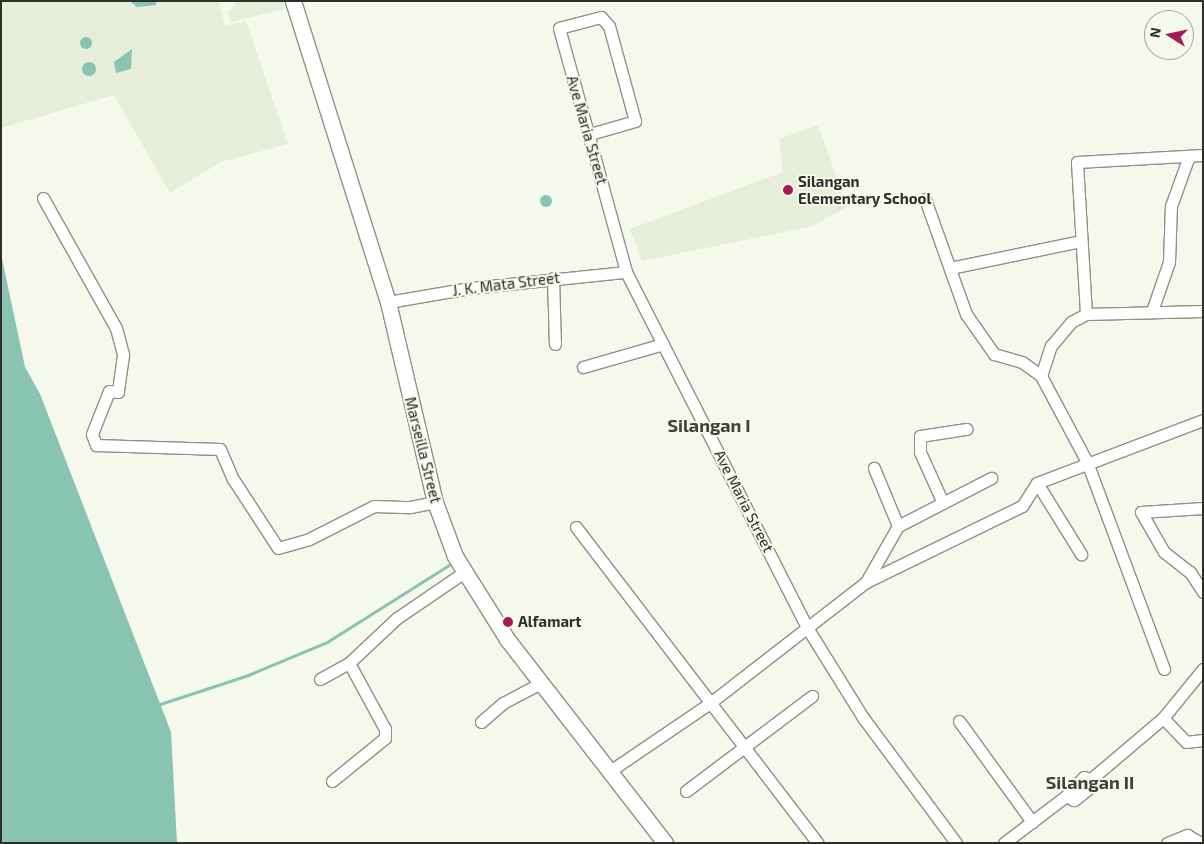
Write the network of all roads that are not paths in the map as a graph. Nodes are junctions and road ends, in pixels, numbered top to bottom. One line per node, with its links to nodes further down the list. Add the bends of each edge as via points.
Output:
1 (293, 1): 11 (main road, Marseilla Street)
2 (590, 134): 2 (street, Ave Maria Street, via 559,28 601,16 609,26 635,121); 9 (street, Ave Maria Street)
3 (1203, 155): 4 (street)
4 (1189, 156): 7 (street, via 1080,160 1075,169); 12 (street, via 1171,206 1169,262)
5 (43, 198): 25 (street, via 116,328 123,355 118,392 109,392 92,434 96,445 220,449 233,479 278,548 309,539 374,506 410,507)
6 (925, 198): 8 (street)
7 (1080, 241): 8 (street); 14 (street)
8 (950, 268): 18 (street, via 966,314 994,354 1022,362)
9 (626, 272): 10 (street, J. K. Mata Street); 16 (street, Ave Maria Street)
10 (554, 278): 11 (street, J. K. Mata Street); 15 (street)
11 (388, 302): 25 (main road, Marseilla Street)
12 (1152, 311): 13 (street); 14 (street)
13 (1203, 311)
14 (1086, 314): 18 (street, via 1071,322 1051,346)
15 (555, 344)
16 (663, 344): 17 (street); 34 (street, Ave Maria Street)
17 (583, 367)
18 (1041, 376): 21 (street)
19 (1203, 420): 21 (street)
20 (966, 429): 26 (street, via 920,436 920,452)
21 (1087, 462): 24 (street); 36 (street)
22 (874, 468): 28 (street)
23 (991, 478): 26 (street)
24 (1037, 483): 30 (street); 32 (street, via 1022,506)
25 (435, 502): 31 (main road, Marseilla Street)
26 (943, 503): 28 (street)
27 (1203, 508): 33 (street, via 1141,512 1164,552 1190,572)
28 (898, 526): 32 (street)
29 (576, 527): 41 (street)
30 (1081, 554)
31 (463, 573): 35 (street, via 397,618); 39 (main road, Marseilla Street)
32 (866, 582): 34 (street)
33 (1203, 592)
34 (806, 626): 41 (street); 53 (street, Ave Maria Street, via 864,719)
35 (349, 663): 38 (street); 48 (street, via 385,729 385,738)
36 (1164, 669)
37 (1203, 669): 42 (street)
38 (320, 679)
39 (541, 683): 44 (street, via 503,703); 47 (main road, Marseilla Street)
40 (812, 696): 46 (street)
41 (710, 703): 46 (street); 47 (street)
42 (1163, 718): 45 (street, via 1186,742); 50 (street, via 1091,779 1076,783 1066,796)
43 (959, 721): 50 (street)
44 (481, 722)
45 (1203, 740)
46 (743, 747): 49 (street); 52 (street)
47 (610, 771): 51 (main road, Marseilla Street)
48 (332, 781)
49 (686, 791)
50 (1032, 822): 54 (street)
51 (665, 843)
52 (818, 843)
53 (956, 843)
54 (1004, 843)
55 (1166, 843): 56 (street, via 1187,835)
56 (1200, 843)

